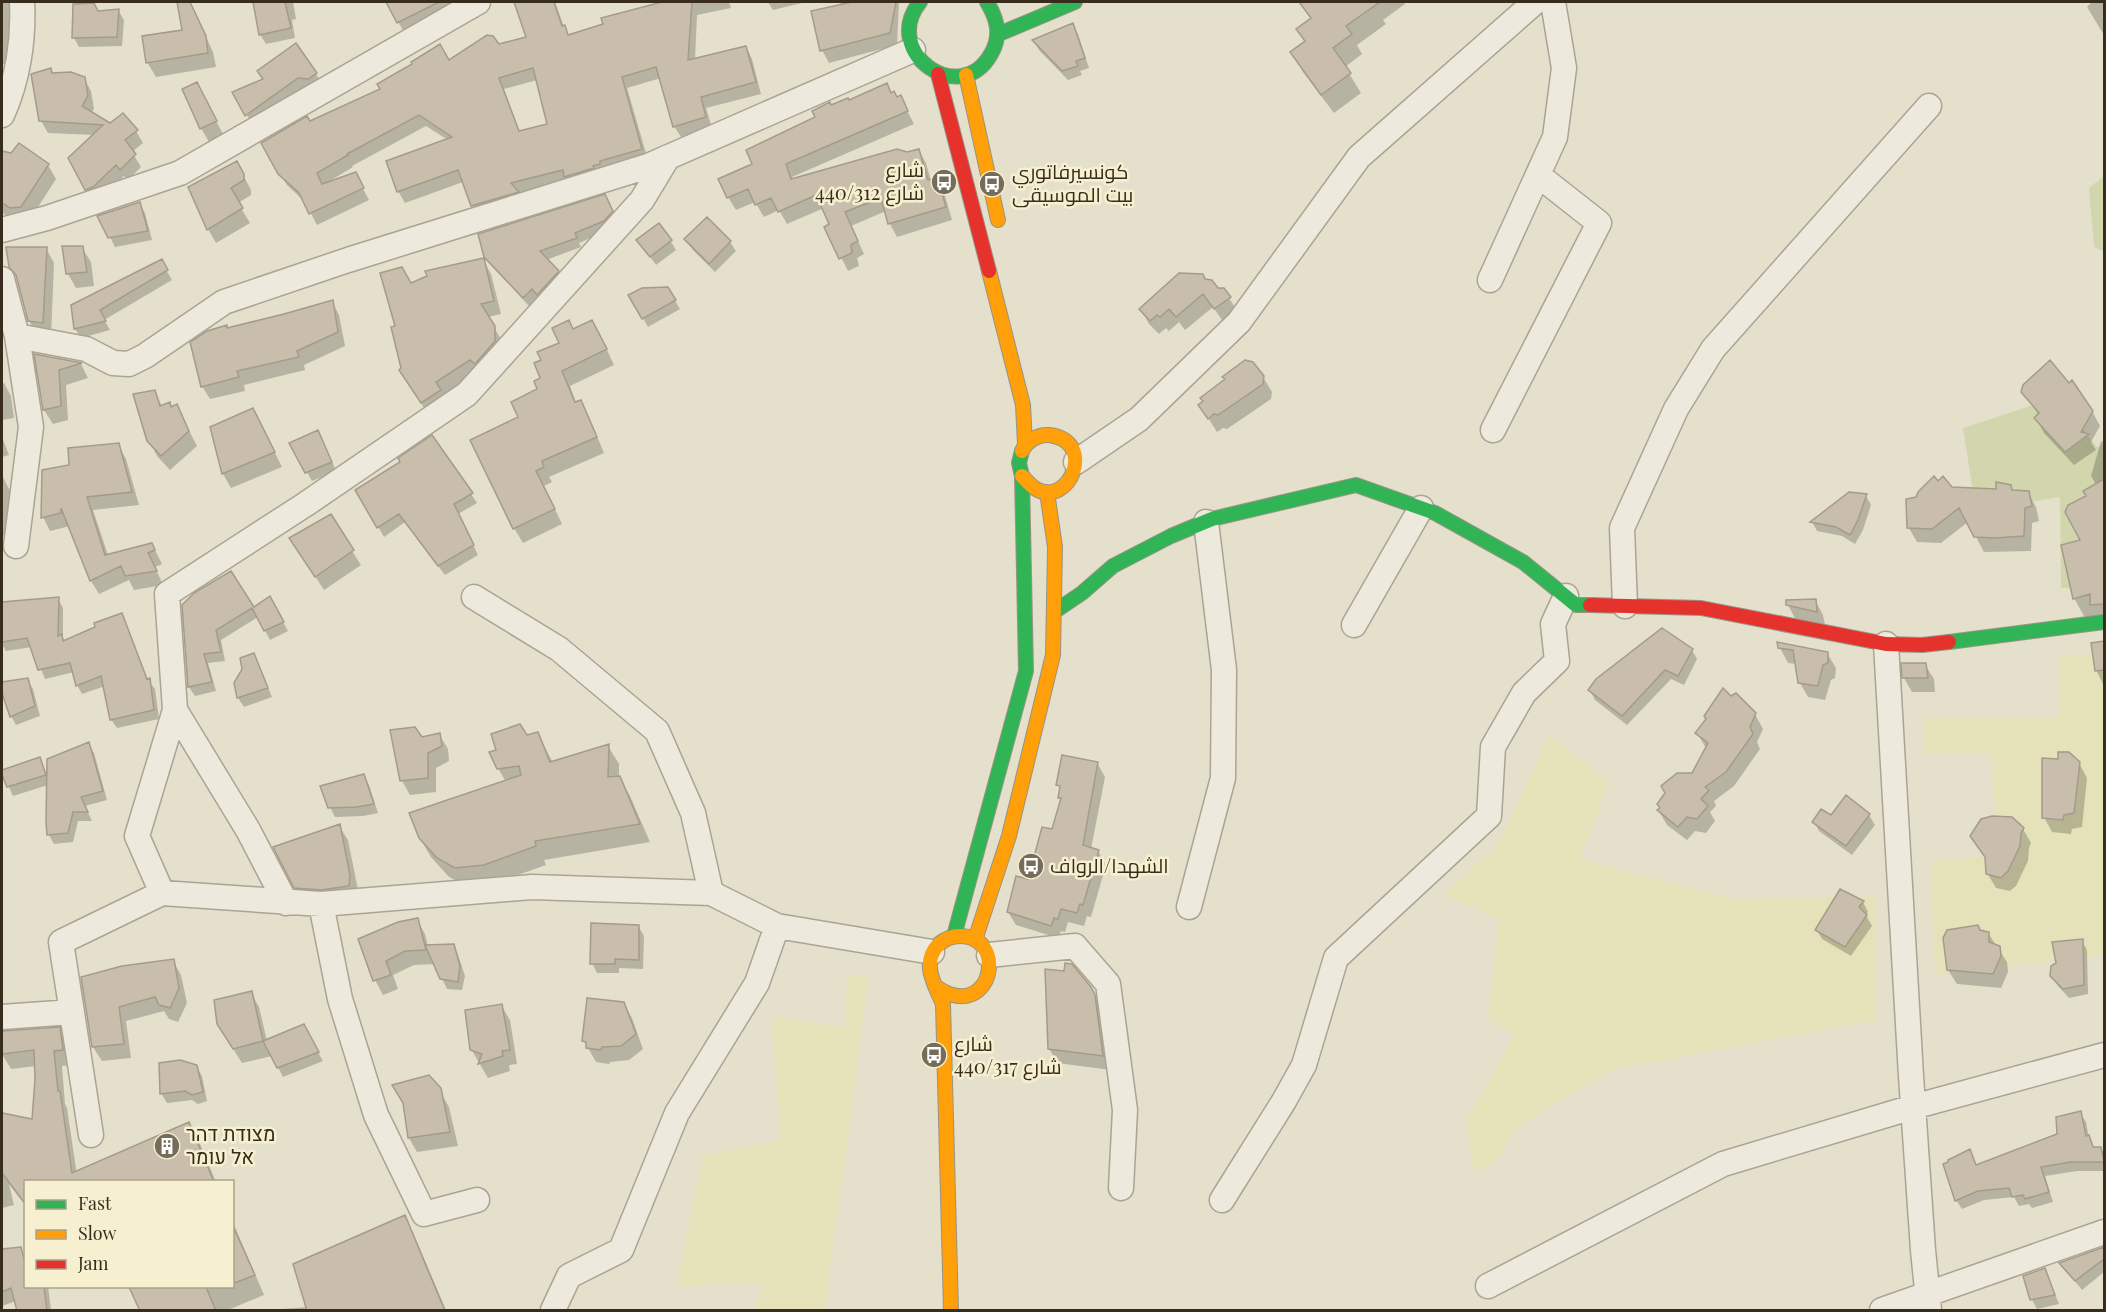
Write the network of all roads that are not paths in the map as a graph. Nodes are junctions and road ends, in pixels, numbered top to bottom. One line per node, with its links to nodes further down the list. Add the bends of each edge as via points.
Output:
1 (22, 2): 13 (street, via 18,58 11,95)
2 (478, 2): 16 (street, via 180,173)
3 (920, 2): 9 (street, via 911,18)
4 (987, 2): 8 (street, via 997,18)
5 (1075, 2): 8 (street)
6 (1536, 2): 23 (street, via 1359,157 1239,321 1139,419)
7 (1553, 2): 15 (street, via 1564,68 1555,137)
8 (999, 34): 11 (street, via 991,57)
9 (913, 50): 10 (street, via 922,63); 14 (street)
10 (938, 74): 11 (street); 22 (street, via 1023,405)
11 (966, 75): 17 (street)
12 (1929, 106): 31 (street, via 1713,349 1676,409 1622,528)
13 (2, 115)
14 (668, 157): 20 (street, via 224,302 129,364 113,363 86,349); 36 (street, via 642,200 467,394 167,594)
15 (1538, 175): 19 (street); 21 (street, via 1599,223)
16 (2, 230)
17 (1001, 235)
18 (2, 279): 20 (street)
19 (1490, 280)
20 (17, 336): 28 (street, via 31,427)
21 (1493, 430)
22 (1025, 444): 23 (street, via 1052,430 1069,444); 24 (street, via 1019,463)
23 (1076, 462): 25 (street, via 1066,485)
24 (1022, 476): 25 (street, via 1037,490); 43 (street, via 1026,671)
25 (1047, 492): 32 (street, via 1055,547)
26 (1421, 508): 27 (street, via 1356,485); 29 (street, via 1523,562); 34 (street)
27 (1206, 522): 32 (street, via 1113,566); 41 (street, via 1224,670 1223,778)
28 (16, 546)
29 (1566, 596): 31 (street, via 1576,605); 54 (street, via 1553,624 1557,661 1524,693 1493,747 1489,816 1336,958 1304,1065)
30 (474, 597): 38 (street, via 559,649 657,731 693,813)
31 (1625, 606): 35 (street, via 1701,608)
32 (1054, 612): 44 (street, via 1053,655)
33 (2104, 622): 35 (street, via 1922,645)
34 (1354, 625)
35 (1887, 644): 50 (street)
36 (175, 710): 37 (street, via 138,836); 39 (street, via 248,830)
37 (162, 893): 39 (street); 47 (street, via 61,942)
38 (711, 893): 40 (street, via 532,888); 42 (street)
39 (286, 903): 40 (street)
40 (321, 904): 53 (street, via 340,999 376,1115 424,1214)
41 (1189, 907)
42 (777, 926): 45 (street); 59 (street, via 758,983 677,1113 621,1250 569,1276)
43 (954, 936): 44 (street, via 966,936); 45 (street)
44 (982, 947): 46 (street, via 991,971 981,990 961,1004); 52 (street, via 1075,946 1108,984 1125,1110)
45 (932, 952): 46 (street, via 929,973)
46 (936, 987): 60 (street, via 943,1004)
47 (72, 1012): 48 (street); 51 (street)
48 (2, 1017)
49 (2104, 1055): 50 (street)
50 (1913, 1107): 57 (street, via 1722,1164); 58 (street)
51 (90, 1135)
52 (1121, 1188)
53 (477, 1200)
54 (1222, 1200)
55 (962, 1208): 61 (street)
56 (2104, 1232): 58 (street)
57 (1488, 1286)
58 (1928, 1302): 62 (street)
59 (553, 1311)
60 (951, 1311)
61 (964, 1311)
62 (1882, 1311)

